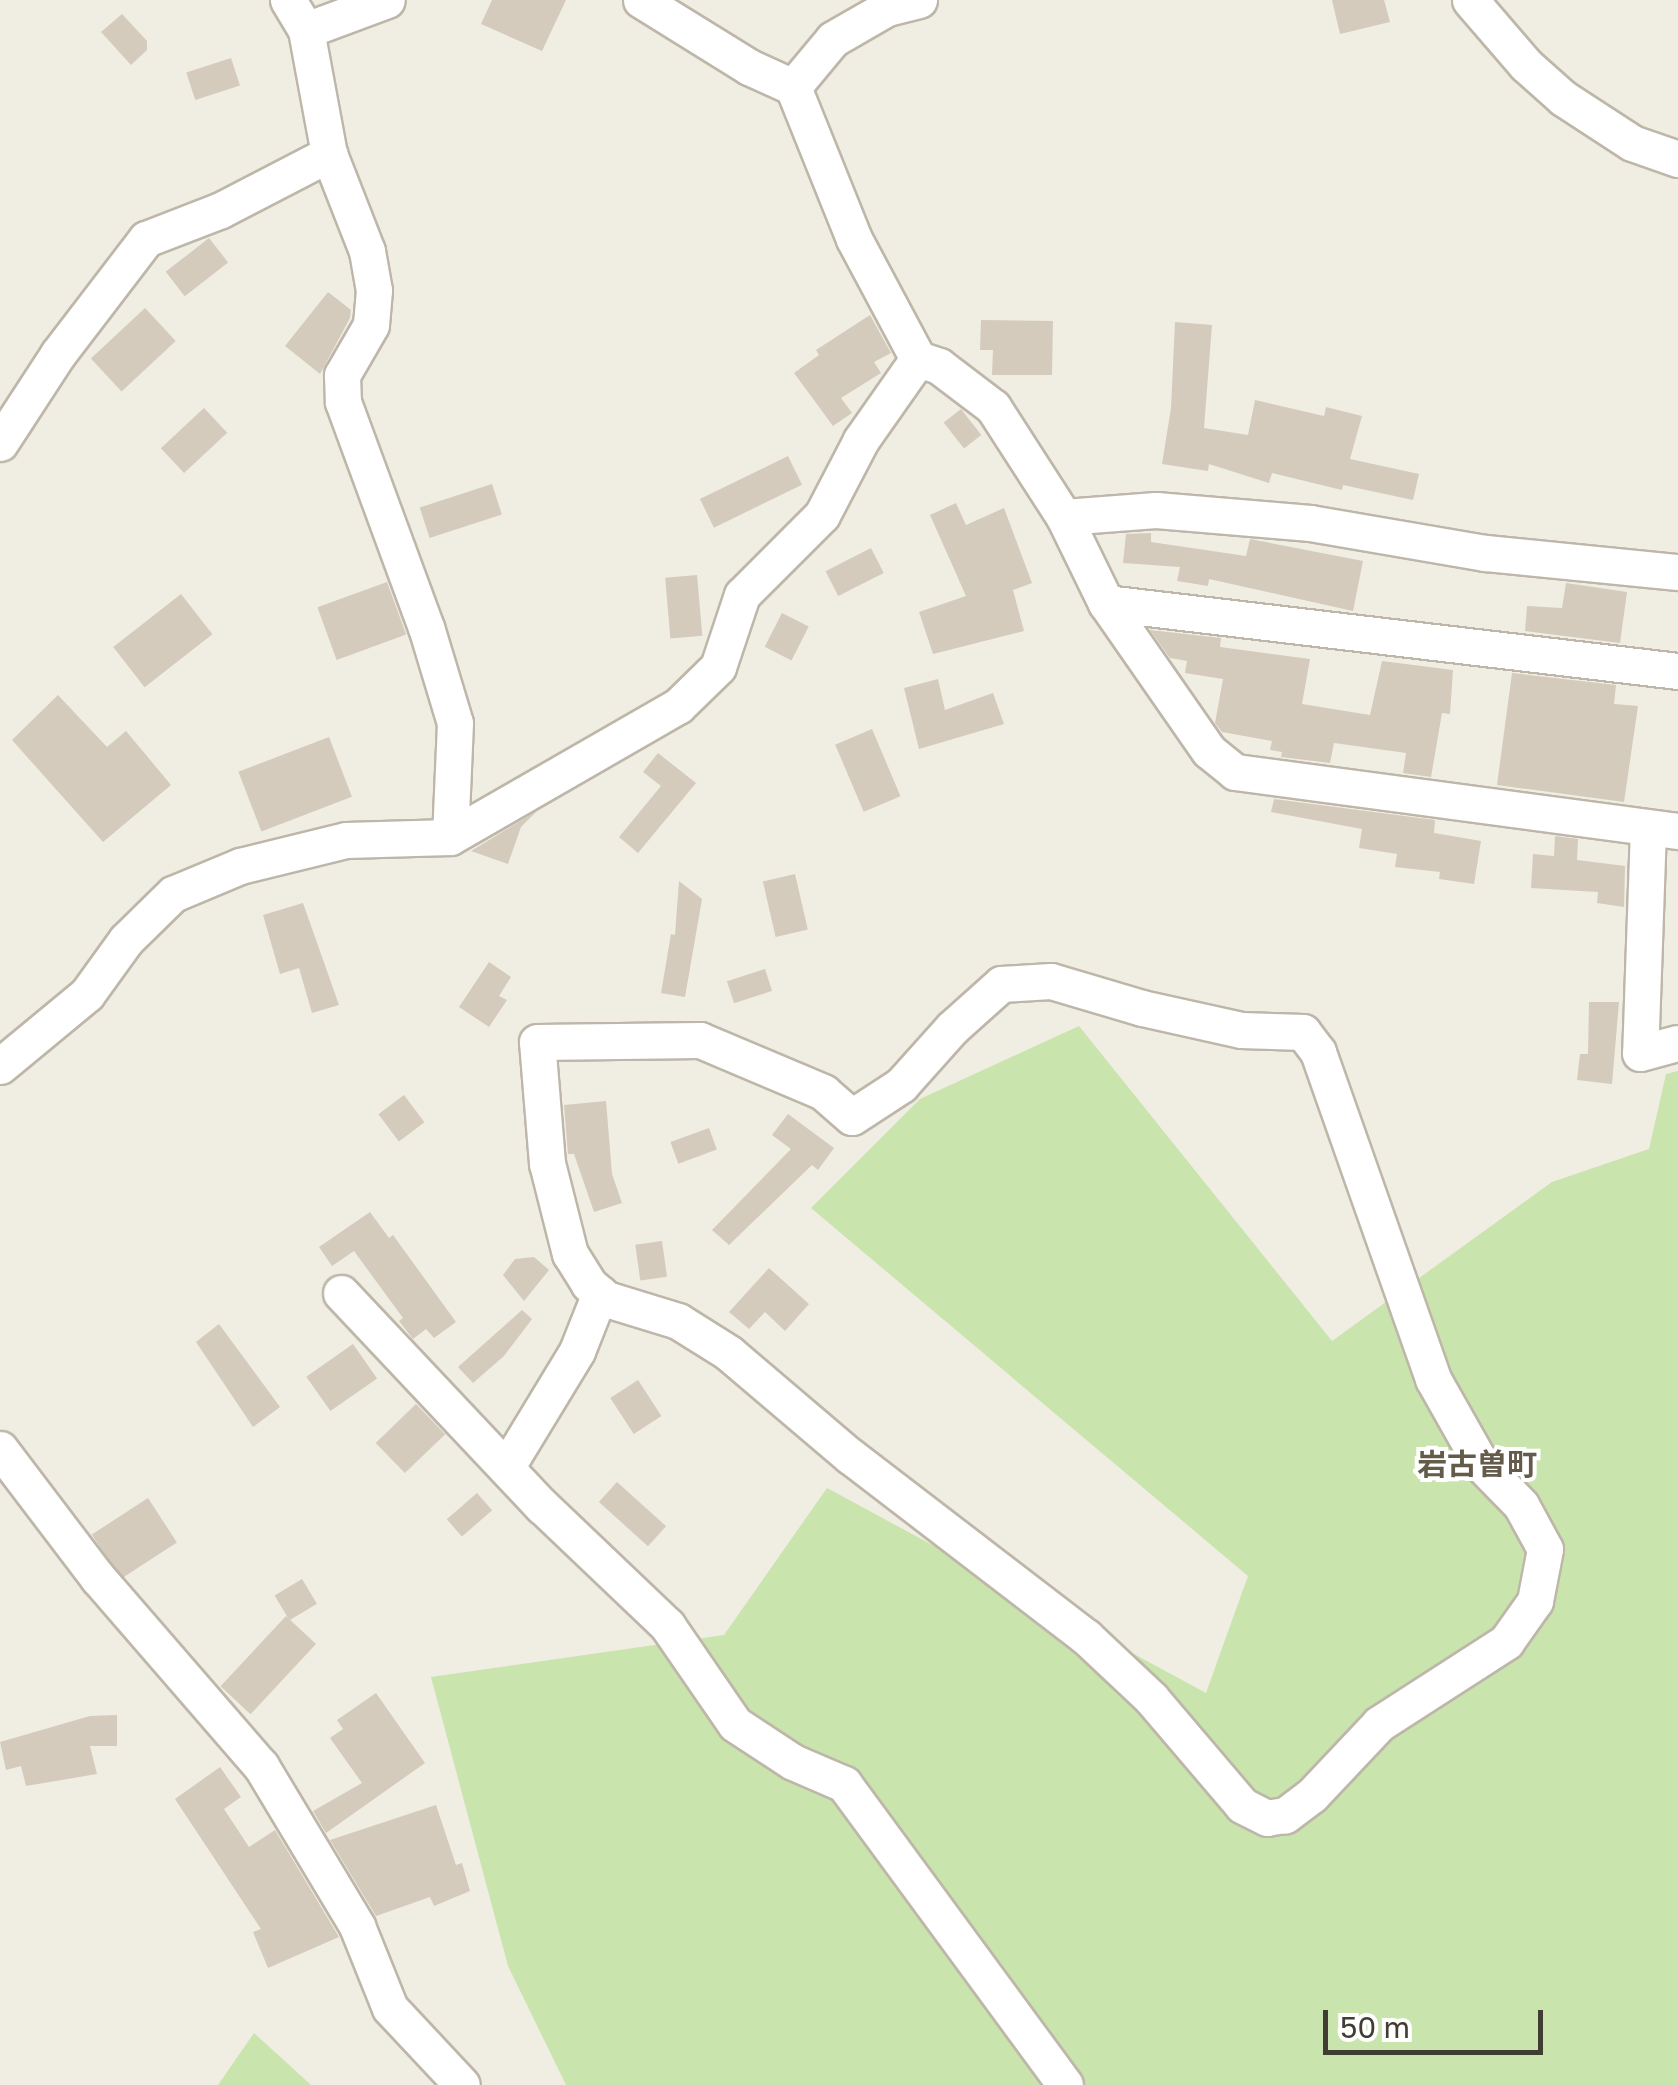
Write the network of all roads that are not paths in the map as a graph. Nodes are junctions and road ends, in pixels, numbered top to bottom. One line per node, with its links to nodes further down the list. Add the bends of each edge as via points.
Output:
1 (288, 0): 6 (street)
2 (386, 0): 6 (street)
3 (641, 0): 7 (street)
4 (919, 0): 7 (street, via 887,8 832,39)
5 (1470, 0): 9 (street, via 1563,98 1632,142)
6 (306, 30): 8 (street)
7 (793, 87): 10 (street, via 854,240)
8 (329, 154): 11 (street, via 221,210 146,239); 17 (street, via 367,250 374,290 371,325 342,375 343,402 455,723)
9 (1678, 159)
10 (918, 359): 12 (street, via 939,366 993,407); 17 (street, via 862,440 822,515 742,595 718,668 678,706)
11 (0, 443)
12 (1064, 516): 13 (street, via 1156,510 1291,522 1486,553); 14 (street)
13 (1678, 572)
14 (1106, 603): 15 (street); 16 (street, via 1209,751 1235,772)
15 (1678, 671)
16 (1663, 830): 18 (street, via 1640,1053)
17 (450, 838): 19 (street, via 346,840 240,866 173,894 126,940 87,994)
18 (1678, 1043)
19 (0, 1066)
20 (342, 1293): 23 (street)
21 (600, 1293): 21 (street, via 678,1320 729,1353 851,1457 1086,1637 1151,1698 1242,1805 1267,1818 1285,1815 1312,1795 1379,1724 1506,1642 1535,1600 1545,1549 1521,1506 1481,1464 1432,1379 1318,1052 1303,1032 1241,1030 1051,980 1000,984 901,1085 852,1117 823,1092 700,1040 537,1042 547,1163 560,1218 570,1254); 23 (street, via 577,1351)
22 (0, 1449): 24 (street, via 98,1578 261,1766 357,1926 390,2008)
23 (506, 1468): 25 (street, via 667,1626 734,1724 793,1762 844,1784)
24 (462, 2085)
25 (1066, 2085)

